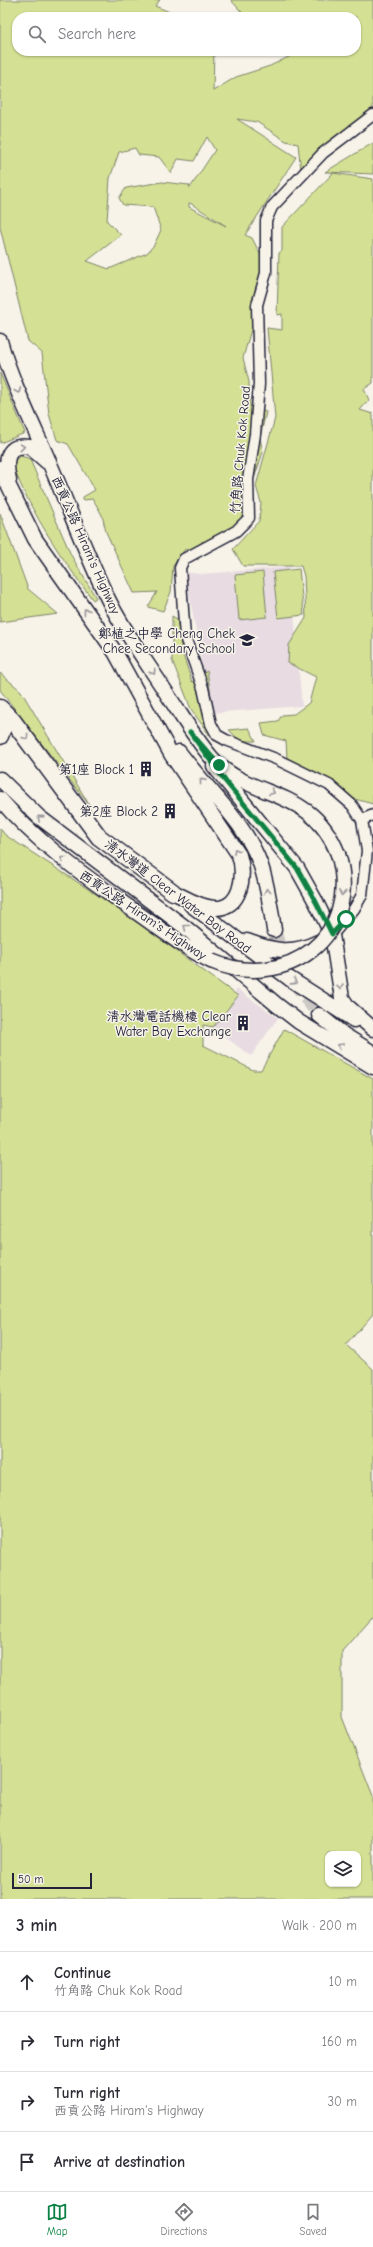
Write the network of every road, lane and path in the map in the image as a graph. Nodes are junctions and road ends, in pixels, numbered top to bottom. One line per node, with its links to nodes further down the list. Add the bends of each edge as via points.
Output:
1 (373, 115): 14 (street, 竹角路 Chuk Kok Road, via 323,154 269,213 266,221 266,273 257,305 259,384 248,480 249,518 236,531 184,559 180,568 185,637 203,688 211,724 217,735 276,759 329,785 352,805)
2 (0, 341): 4 (main road, 西貢公路 Hiram's Highway, one-way to 4, via 14,382)
3 (0, 468): 5 (main road, 西貢公路 Hiram's Highway)
4 (52, 468): 5 (main road, one-way to 4, via 7,473 7,457 10,451 22,446 30,447); 9 (main road, 西貢公路 Hiram's Highway, one-way to 9, via 107,597 129,637)
5 (16, 504): 6 (main road, 西貢公路 Hiram's Highway, one-way to 5, via 106,639 49,561)
6 (137, 691): 15 (main road, 西貢公路 Hiram's Highway, one-way to 6, via 200,905 220,907 233,899 240,889 243,867 235,848 167,748); 16 (main road, one-way to 6, via 261,867 249,842 183,758)
7 (0, 708): 15 (main road, 清水灣道 Clear Water Bay Road, one-way to 15, via 13,721 99,837)
8 (0, 717): 10 (main road, via 4,726)
9 (190, 732): 12 (main road, 西貢公路 Hiram's Highway, one-way to 12, bridge, via 227,771 292,801 311,814 329,835 338,854 343,882 339,911 320,943 299,960 271,970 242,970 212,961 174,939 57,854 28,829); 18 (main road, via 226,782 297,868)
10 (0, 736)
11 (0, 779): 23 (main road, 清水灣道 Clear Water Bay Road, one-way to 11, via 299,1022 186,928 39,817)
12 (0, 799)
13 (373, 815): 14 (street)
14 (362, 820): 18 (street, 竹角路 Chuk Kok Road, via 367,851 362,895 354,909)
15 (173, 892): 17 (main road, 清水灣道 Clear Water Bay Road)
16 (274, 930)
17 (230, 934): 18 (main road, via 271,950 307,948); 21 (main road, 清水灣道 Clear Water Bay Road, one-way to 21, via 290,979)
18 (332, 934): 20 (main road, one-way to 20, via 342,998 348,1007)
19 (319, 1015): 22 (main road)
20 (373, 1029)
21 (373, 1032)
22 (373, 1053)
23 (373, 1067)

